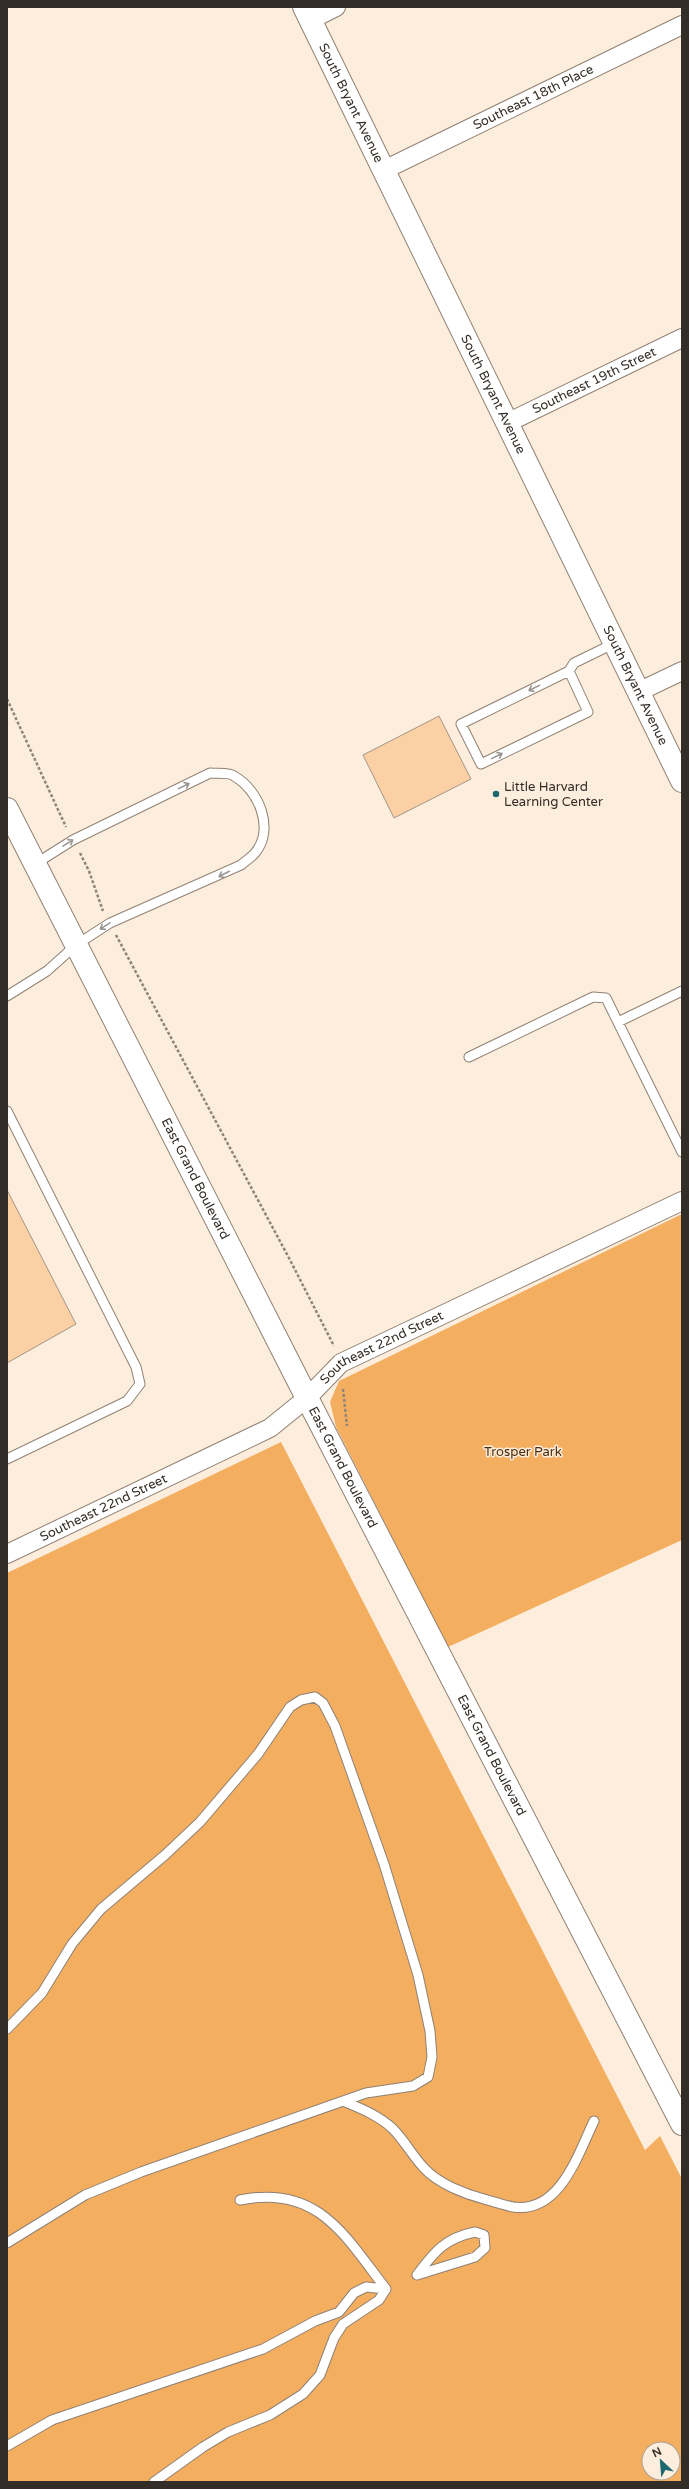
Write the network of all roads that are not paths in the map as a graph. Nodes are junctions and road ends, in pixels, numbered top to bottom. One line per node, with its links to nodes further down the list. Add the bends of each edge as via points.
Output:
1 (336, 7): 2 (street)
2 (307, 13): 4 (street, South Bryant Avenue)
3 (682, 25): 4 (street, Southeast 18th Place)
4 (384, 170): 6 (street, South Bryant Avenue)
5 (682, 338): 6 (street, Southeast 19th Street)
6 (506, 423): 7 (street, South Bryant Avenue)
7 (615, 643): 8 (lane, via 574,664); 10 (street, South Bryant Avenue)
8 (569, 671): 8 (lane, one-way to 8, via 461,724 481,764 588,712)
9 (682, 671): 10 (street)
10 (638, 692): 11 (street, South Bryant Avenue)
11 (682, 781)
12 (7, 809): 13 (street, East Grand Boulevard)
13 (35, 864): 14 (street, East Grand Boulevard); 14 (lane, one-way to 14, via 73,840 210,773 233,775 252,790 265,818 264,830 256,852 241,865 222,875 110,923)
14 (76, 945): 16 (lane, via 47,971); 23 (street, East Grand Boulevard)
15 (682, 991): 17 (lane)
16 (7, 996)
17 (618, 1022): 18 (lane, via 606,998 593,997); 20 (lane)
18 (469, 1057)
19 (7, 1111): 24 (lane, via 136,1367 140,1384 127,1401)
20 (678, 1132): 21 (lane)
21 (682, 1152)
22 (682, 1201): 23 (street, Southeast 22nd Street, via 341,1363)
23 (307, 1398): 25 (street, Southeast 22nd Street, via 270,1428); 29 (street, East Grand Boulevard)
24 (7, 1458)
25 (7, 1554)
26 (7, 2028): 27 (lane, via 42,1993 72,1944 101,1909 200,1822 258,1754 290,1707 301,1700 315,1697 323,1703 335,1726 370,1821 418,1975 430,2031 432,2057 428,2077 413,2086 366,2093)
27 (343, 2101): 28 (lane, via 393,2128 426,2170 446,2184 480,2198 515,2207 539,2204 556,2190 569,2173); 31 (lane, via 85,2194)
28 (594, 2121)
29 (682, 2124)
30 (240, 2200): 33 (lane, via 263,2196 288,2198 317,2210 338,2227)
31 (7, 2244)
32 (417, 2275): 32 (lane, via 435,2250 457,2236 475,2232 484,2235 485,2248 475,2258)
33 (386, 2290): 34 (lane, via 366,2287 354,2293 339,2312 315,2321 263,2349 52,2420); 35 (lane, via 379,2300 343,2324 334,2338 320,2375 303,2394 270,2415 228,2432)
34 (7, 2446)
35 (154, 2482)

